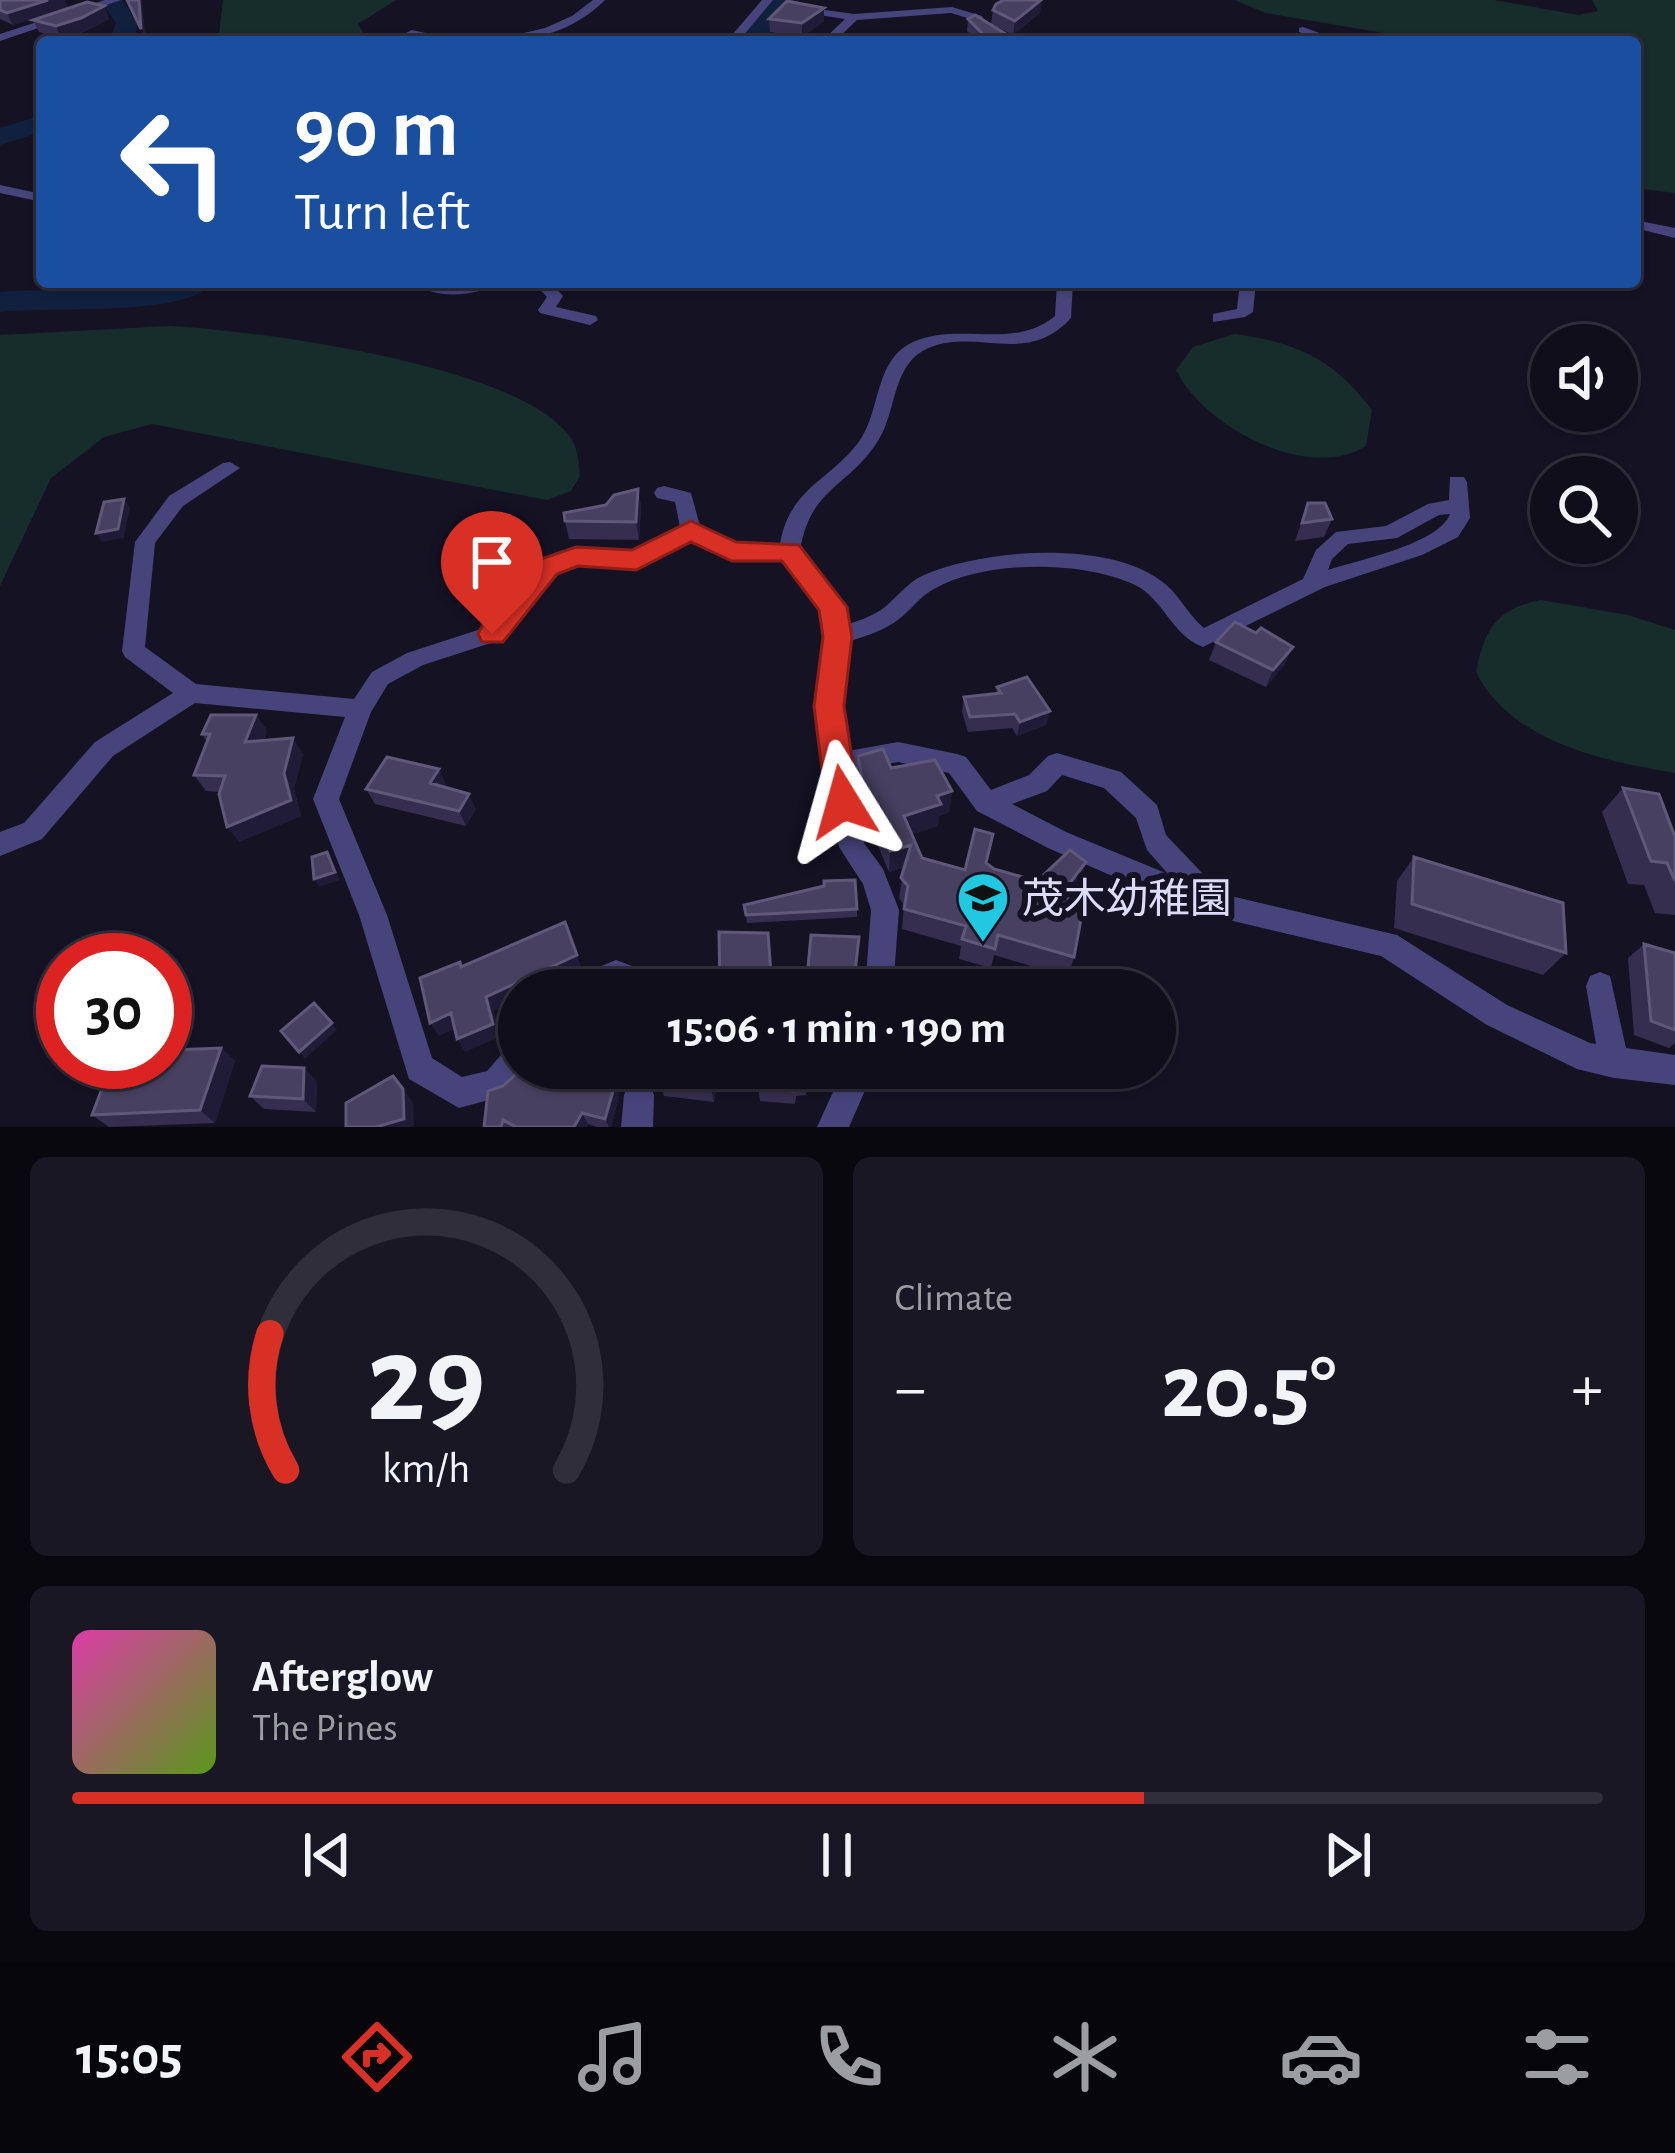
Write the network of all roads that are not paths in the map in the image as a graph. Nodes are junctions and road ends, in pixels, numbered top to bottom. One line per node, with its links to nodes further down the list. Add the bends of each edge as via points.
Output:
1 (116, 0): 11 (street)
2 (600, 0): 13 (street)
3 (768, 0): 14 (street)
4 (998, 7): 7 (street)
5 (790, 8): 6 (street)
6 (854, 17): 7 (street, via 952,10); 15 (street)
7 (978, 17): 16 (street)
8 (0, 24): 11 (street)
9 (1303, 30): 17 (street)
10 (412, 33): 12 (street)
11 (6, 36)
12 (426, 36)
13 (530, 36)
14 (737, 36)
15 (833, 36)
16 (999, 36)
17 (1318, 36)
18 (0, 189): 19 (street)
19 (36, 198)
20 (1641, 225): 21 (street)
21 (1675, 233)
22 (432, 288): 23 (street)
23 (463, 288)
24 (547, 288): 28 (street, via 555,296 546,310)
25 (1065, 288): 34 (street, via 1063,318 1042,336 947,338 900,359 875,432 808,494)
26 (1247, 288): 27 (street, via 1245,312)
27 (1219, 318)
28 (590, 320)
29 (230, 468): 37 (street, via 170,507 138,567 133,651)
30 (1457, 482): 32 (street)
31 (664, 493): 33 (street, via 685,498)
32 (1460, 506): 35 (street, via 1451,532); 35 (street, via 1390,533 1331,543)
33 (691, 530): 34 (street, via 732,551); 38 (street, via 649,556 576,556 548,567 492,634 387,674)
34 (789, 552): 36 (street, via 832,607)
35 (1311, 584): 36 (street, via 1203,638 1185,629 1152,583 1120,571 987,564 933,579 885,618)
36 (837, 637): 39 (street, via 829,706)
37 (190, 693): 38 (street); 41 (street, via 104,749 33,831)
38 (360, 710): 47 (street, via 326,799 374,915 420,1069 459,1093)
39 (837, 763): 40 (street, via 898,752 957,764); 43 (street, via 852,847 885,910)
40 (986, 803): 42 (street); 42 (street, via 1038,783 1057,763 1112,780 1148,813 1158,847)
41 (0, 844)
42 (1205, 902): 45 (street, via 1388,944 1497,1015)
43 (881, 969)
44 (1600, 986): 45 (street)
45 (1614, 1064): 46 (street)
46 (1675, 1070)
47 (498, 1082)
48 (850, 1089): 49 (street)
49 (833, 1127)

